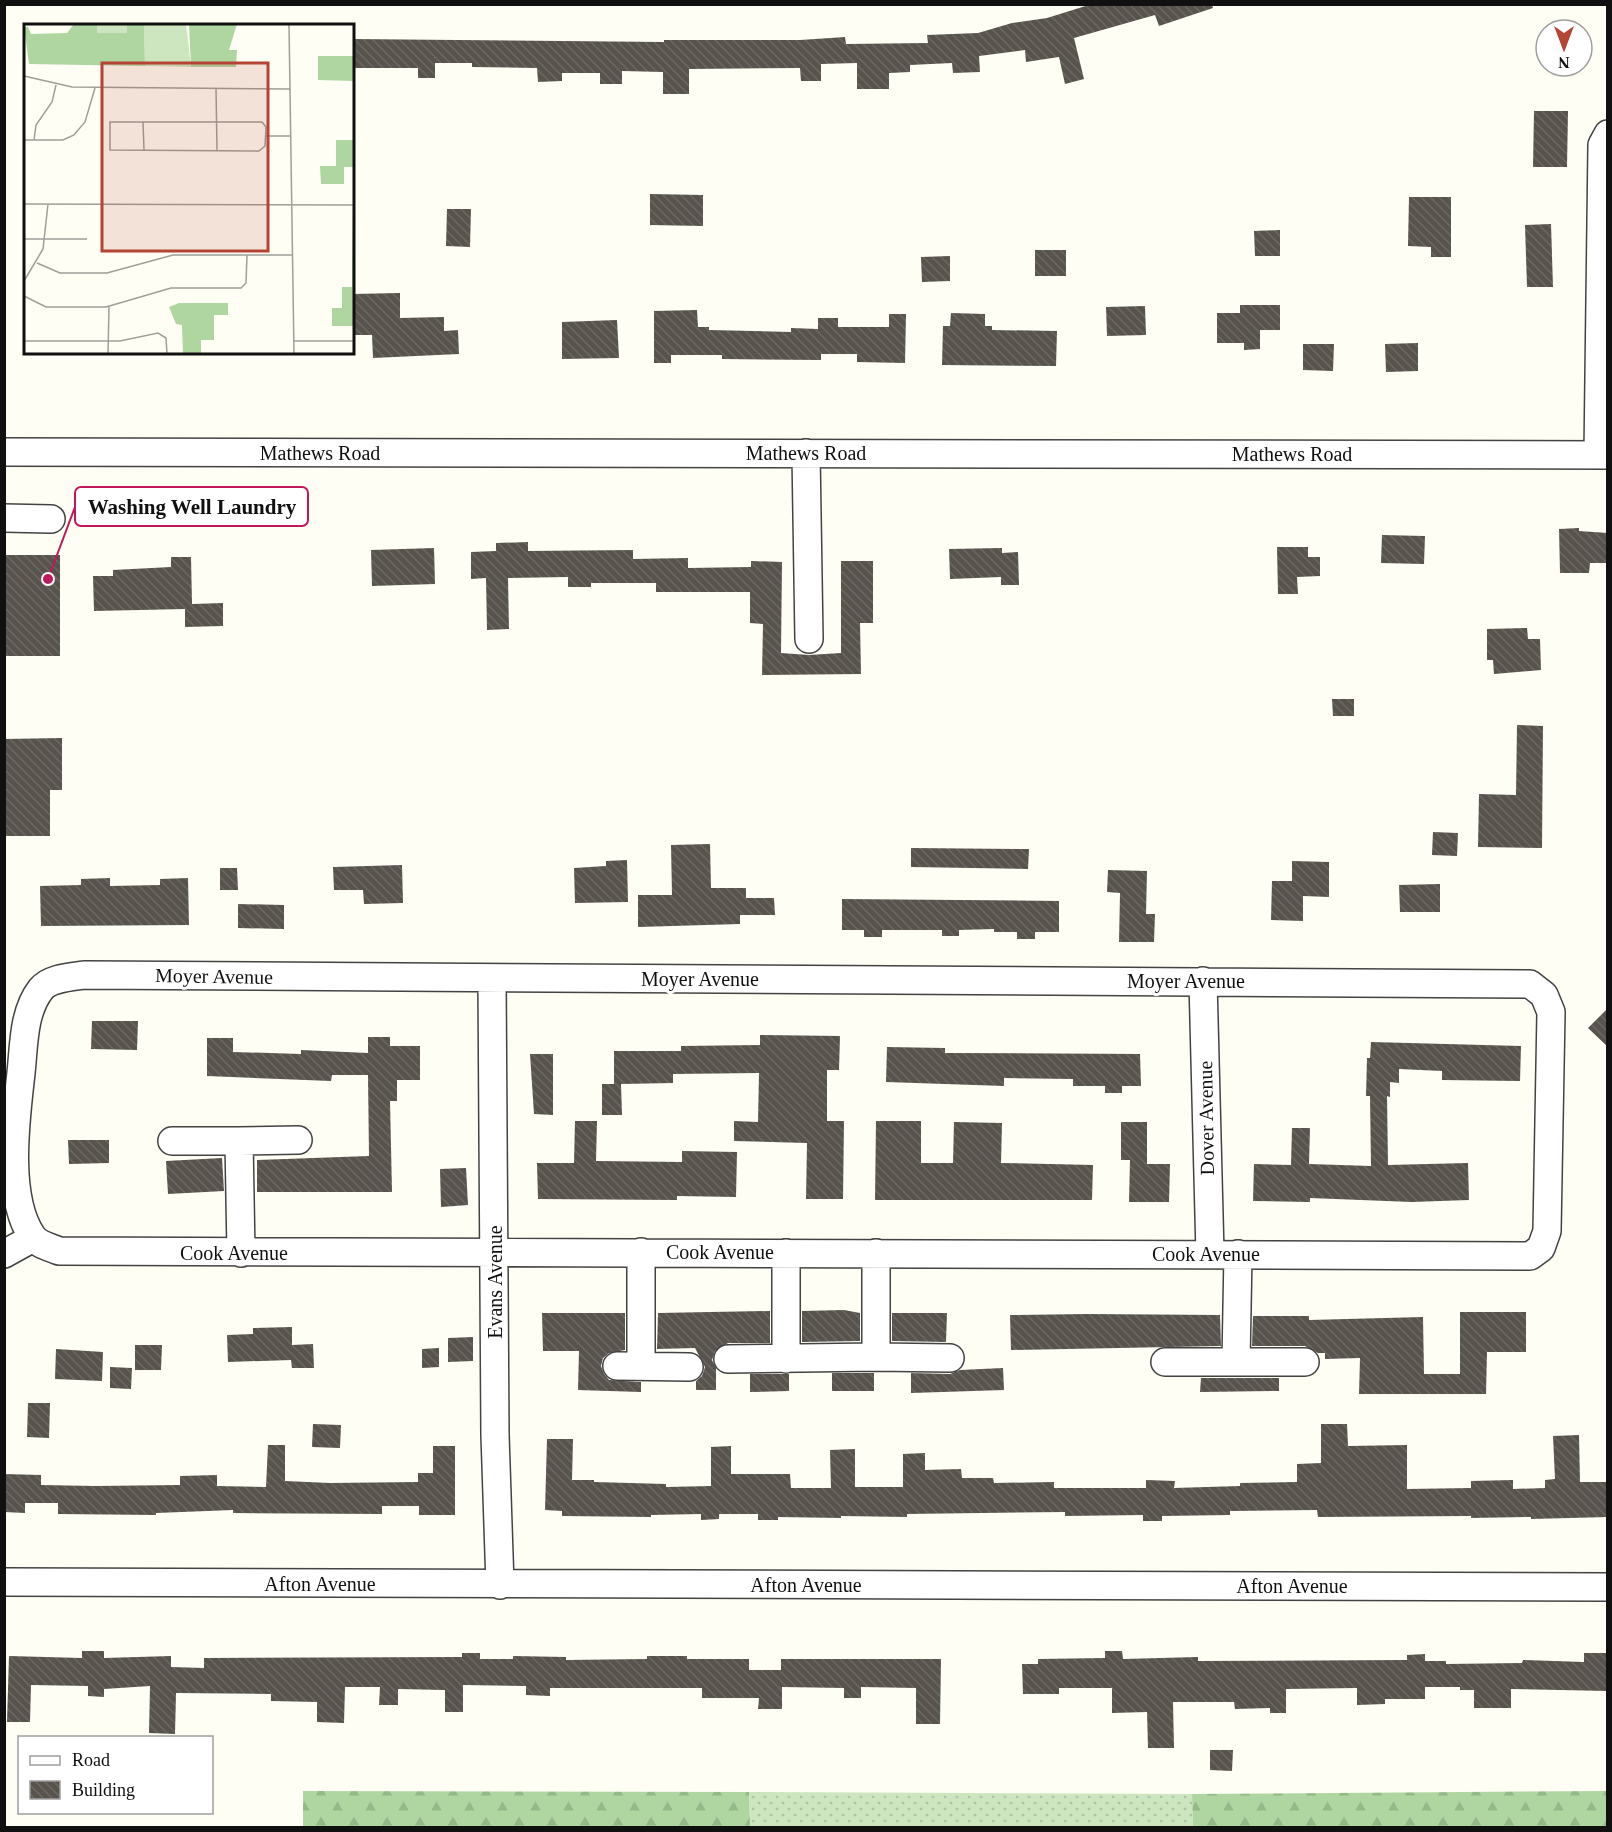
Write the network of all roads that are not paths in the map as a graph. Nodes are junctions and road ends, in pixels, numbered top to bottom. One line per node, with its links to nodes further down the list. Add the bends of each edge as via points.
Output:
1 (1608, 134): 4 (street, via 1602,145)
2 (4, 452): 3 (street, Mathews Road)
3 (806, 453): 4 (street, Mathews Road); 7 (street)
4 (1603, 455)
5 (4, 518): 6 (street)
6 (51, 519)
7 (809, 639)
8 (492, 979): 9 (street, Moyer Avenue); 10 (street, Moyer Avenue, via 84,975 61,978 43,986 33,1001); 15 (street, Evans Avenue)
9 (1203, 981): 21 (street, Dover Avenue); 23 (street, Moyer Avenue, via 1509,982 1530,984 1544,995 1551,1012 1547,1231 1541,1248)
10 (10, 1121): 14 (street, via 19,1206)
11 (298, 1140): 13 (street)
12 (172, 1141): 13 (street)
13 (239, 1141): 17 (street)
14 (33, 1238): 17 (street, Cook Avenue, via 60,1251); 20 (street)
15 (496, 1252): 16 (street, Cook Avenue); 17 (street, Cook Avenue); 33 (street, Evans Avenue, via 495,1435)
16 (641, 1252): 18 (street, Cook Avenue); 31 (street, via 629,1366)
17 (242, 1253)
18 (786, 1253): 19 (street, Cook Avenue); 27 (street)
19 (876, 1253): 21 (street, Cook Avenue); 24 (street)
20 (4, 1254)
21 (1210, 1254): 22 (street, Cook Avenue)
22 (1238, 1254): 23 (street, Cook Avenue); 29 (street)
23 (1530, 1256)
24 (876, 1358): 25 (street); 27 (street)
25 (950, 1358)
26 (728, 1359): 27 (street)
27 (786, 1359)
28 (1165, 1362): 29 (street)
29 (1236, 1362): 30 (street)
30 (1305, 1362)
31 (689, 1367)
32 (4, 1582): 33 (street, Afton Avenue)
33 (500, 1585): 34 (street, Afton Avenue)
34 (1608, 1587)

